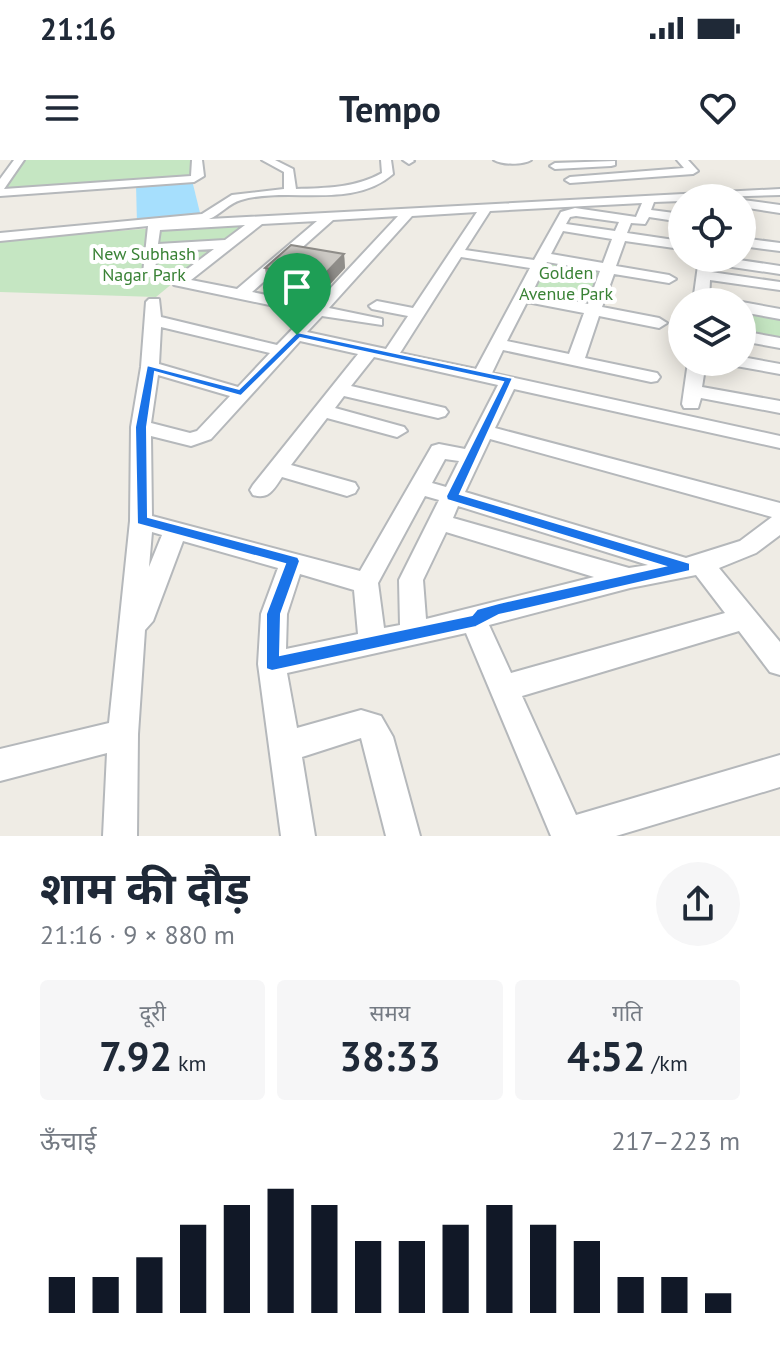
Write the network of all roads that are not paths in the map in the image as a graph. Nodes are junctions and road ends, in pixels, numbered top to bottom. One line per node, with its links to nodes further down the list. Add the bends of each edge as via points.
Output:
1 (19, 160): 13 (street)
2 (197, 160): 13 (street, via 199,176 194,179)
3 (267, 160): 14 (street, via 289,171)
4 (386, 160): 14 (street, via 388,174 316,196)
5 (499, 160): 6 (street)
6 (526, 160)
7 (682, 160): 12 (street, via 694,170)
8 (608, 161): 9 (street); 10 (street)
9 (571, 162): 11 (street)
10 (625, 162)
11 (552, 163): 12 (street)
12 (570, 180): 17 (street)
13 (0, 190)
14 (290, 192): 32 (street, via 261,199 235,197 204,217)
15 (780, 192): 16 (street)
16 (756, 196)
17 (591, 202): 20 (street); 21 (street)
18 (756, 203): 22 (street)
19 (668, 204): 20 (street)
20 (647, 206): 24 (street); 26 (street, via 641,221)
21 (490, 208): 23 (street); 30 (street); 38 (street)
22 (780, 209)
23 (409, 212): 25 (street); 51 (street)
24 (668, 213)
25 (330, 216): 28 (street); 47 (street)
26 (626, 219): 30 (street, via 575,212 567,213); 31 (street)
27 (756, 220): 29 (street)
28 (258, 221): 35 (street); 37 (street, via 157,226)
29 (780, 223)
30 (560, 224): 31 (street); 39 (street)
31 (620, 236): 34 (street); 41 (street)
32 (0, 237)
33 (771, 242): 43 (street)
34 (668, 243)
35 (228, 244): 36 (street); 40 (street)
36 (191, 246): 37 (street); 40 (street, via 182,266)
37 (151, 248): 42 (street)
38 (459, 253): 39 (street); 52 (street)
39 (539, 261): 41 (street); 48 (street)
40 (195, 268): 47 (street, via 179,282)
41 (609, 269): 45 (street); 49 (street)
42 (148, 270)
43 (774, 270)
44 (732, 272): 46 (street)
45 (669, 279)
46 (780, 286)
47 (241, 294): 51 (street)
48 (522, 296): 49 (street); 58 (street)
49 (593, 310): 54 (street); 62 (street)
50 (756, 310): 53 (street)
51 (320, 311): 52 (street); 55 (street)
52 (419, 314): 61 (street)
53 (780, 314)
54 (659, 323)
55 (297, 335): 59 (street); 60 (street)
56 (756, 339): 57 (street)
57 (780, 343)
58 (497, 344): 62 (street); 66 (street)
59 (371, 349): 61 (street); 70 (street)
60 (282, 351): 64 (street, via 153,311); 72 (street)
61 (391, 354): 66 (street)
62 (575, 361): 68 (street)
63 (756, 365): 65 (street)
64 (150, 367): 72 (street); 77 (street)
65 (780, 369)
66 (482, 374): 69 (street)
67 (695, 376): 71 (street)
68 (651, 377)
69 (509, 380): 76 (street); 79 (street)
70 (340, 389): 74 (street); 75 (street)
71 (693, 391): 73 (street); 76 (street)
72 (241, 393): 77 (street, via 199,439)
73 (780, 407)
74 (323, 411): 78 (street); 82 (street)
75 (438, 412)
76 (689, 421): 80 (street)
77 (141, 427): 88 (street)
78 (397, 431)
79 (484, 431): 81 (street); 87 (street)
80 (780, 442)
81 (471, 457): 83 (street, via 439,451); 86 (street)
82 (278, 469): 84 (street); 85 (street)
83 (417, 486): 86 (street); 95 (street)
84 (347, 488)
85 (261, 490)
86 (452, 496): 89 (street); 93 (street)
87 (780, 511)
88 (141, 521): 91 (street); 99 (street)
89 (439, 522): 94 (street); 98 (street, via 411,580)
90 (780, 523): 93 (street, via 748,547)
91 (176, 530): 92 (street); 99 (street)
92 (293, 561): 95 (street); 102 (street, via 274,614)
93 (693, 566): 94 (street); 96 (street)
94 (630, 578): 97 (street, via 499,609)
95 (366, 583): 100 (street)
96 (746, 618): 101 (street); 103 (street)
97 (476, 620): 98 (street); 103 (street)
98 (414, 631): 100 (street)
99 (134, 637): 104 (street)
100 (372, 641): 102 (street)
101 (780, 663)
102 (272, 664): 105 (street)
103 (504, 688): 108 (street)
104 (123, 734): 106 (street); 109 (street)
105 (285, 747): 110 (street); 111 (street, via 361,724 370,726 378,737)
106 (0, 765)
107 (780, 771): 108 (street)
108 (567, 835)
109 (120, 836)
110 (298, 836)
111 (403, 836)

